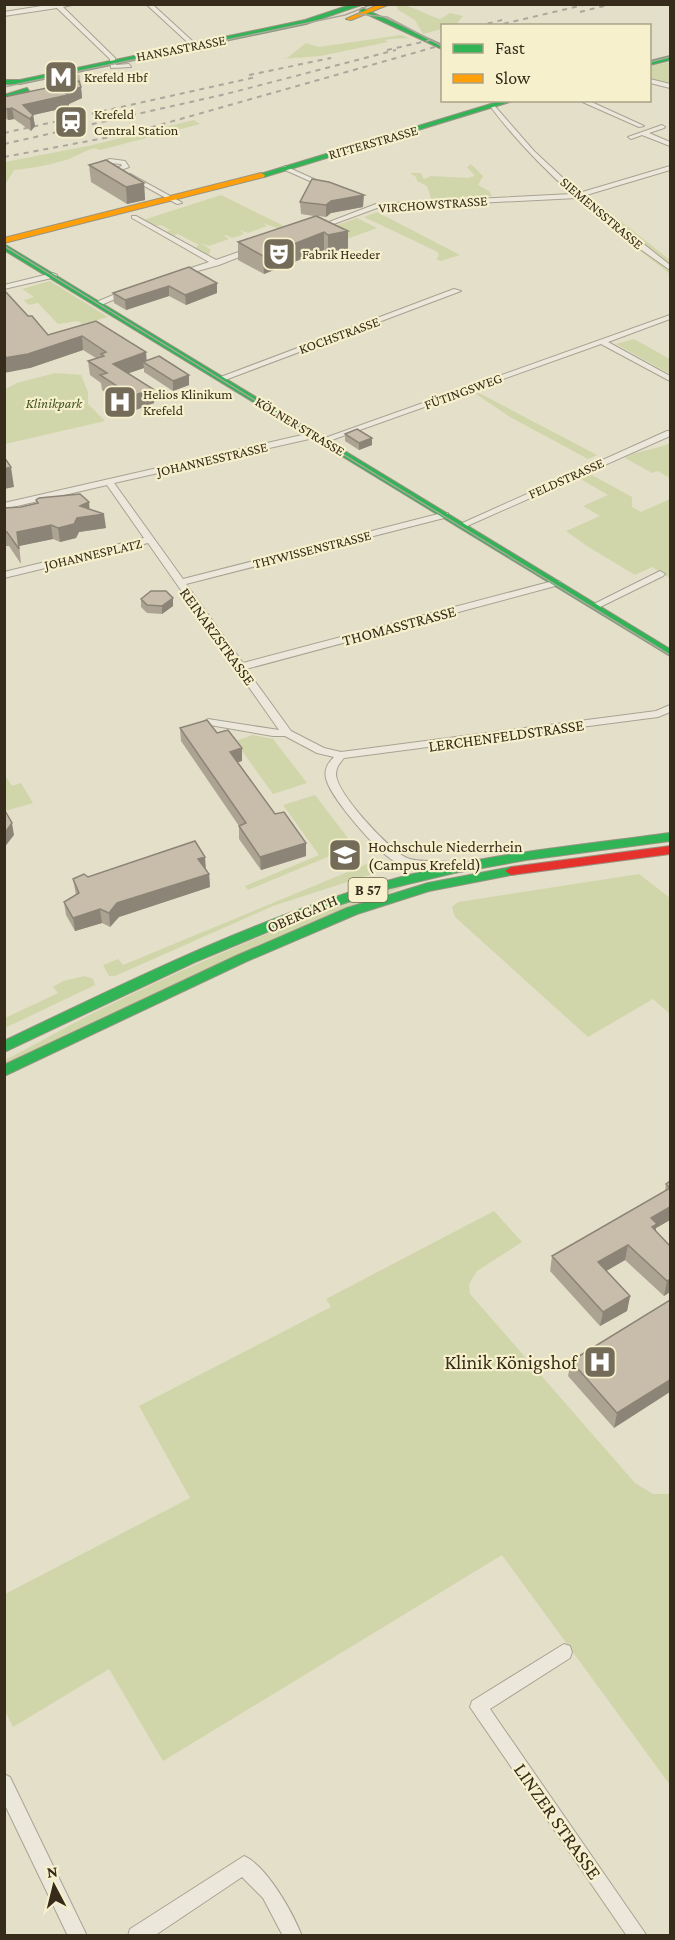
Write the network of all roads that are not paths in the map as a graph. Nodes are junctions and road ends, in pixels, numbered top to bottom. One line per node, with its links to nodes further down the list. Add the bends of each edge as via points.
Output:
1 (74, 4): 3 (street)
2 (148, 4): 7 (street)
3 (57, 6): 5 (street); 9 (street)
4 (368, 7): 6 (main road); 7 (main road, HANSASTRASSE)
5 (4, 14)
6 (441, 47)
7 (198, 48): 9 (main road, HANSASTRASSE); 11 (main road, HANSASTRASSE)
8 (670, 58): 10 (main road)
9 (112, 62): 11 (street, via 114,68); 15 (main road, HANSASTRASSE)
10 (651, 63)
11 (129, 66): 12 (main road, HANSASTRASSE)
12 (88, 77)
13 (72, 80): 17 (main road)
14 (651, 81): 16 (street)
15 (4, 82)
16 (670, 86)
17 (4, 94)
18 (585, 102): 20 (street)
19 (491, 103): 24 (main road, RITTERSTRASSE); 28 (street, SIEMENSSTRASSE)
20 (642, 130): 21 (street, via 661,127); 22 (street); 23 (street)
21 (670, 133)
22 (631, 137)
23 (670, 144)
24 (285, 168): 27 (street); 29 (main road, RITTERSTRASSE)
25 (670, 168): 28 (street, VIRCHOWSTRASSE)
26 (120, 170): 29 (street)
27 (338, 192)
28 (577, 196): 31 (street, VIRCHOWSTRASSE); 37 (street, SIEMENSSTRASSE)
29 (176, 202): 32 (main road, RITTERSTRASSE); 34 (main road, RITTERSTRASSE)
30 (359, 202): 31 (street)
31 (373, 206): 33 (street, VIRCHOWSTRASSE)
32 (134, 217): 34 (main road, RITTERSTRASSE); 36 (street)
33 (309, 231)
34 (5, 245): 38 (main road, KÖLNER STRASSE)
35 (261, 248): 36 (street)
36 (216, 263): 39 (street)
37 (670, 268)
38 (53, 275): 40 (street); 43 (main road, KÖLNER STRASSE)
39 (166, 280)
40 (4, 287)
41 (137, 290): 43 (street)
42 (457, 291): 46 (street, KOCHSTRASSE)
43 (98, 303): 46 (main road, KÖLNER STRASSE)
44 (670, 317): 45 (street, FÜTINGSWEG)
45 (603, 342): 47 (street); 49 (street, FÜTINGSWEG)
46 (222, 378): 49 (main road, KÖLNER STRASSE)
47 (670, 379)
48 (670, 433): 53 (street, FELDSTRASSE)
49 (319, 438): 50 (street, JOHANNESSTRASSE); 52 (main road, KÖLNER STRASSE)
50 (109, 482): 51 (street); 54 (street, JOHANNESPLATZ)
51 (4, 506)
52 (445, 515): 53 (main road, KÖLNER STRASSE); 57 (street, THYWISSENSTRASSE)
53 (462, 525): 58 (main road, KÖLNER STRASSE)
54 (149, 540): 56 (street, JOHANNESPLATZ); 57 (street, REINARZSTRASSE)
55 (660, 574): 59 (street)
56 (4, 575)
57 (180, 583): 61 (street, REINARZSTRASSE)
58 (556, 583): 59 (main road, KÖLNER STRASSE); 61 (street, THOMASSTRASSE)
59 (595, 606): 60 (main road, KÖLNER STRASSE)
60 (670, 653)
61 (241, 667): 64 (street, REINARZSTRASSE)
62 (670, 708): 65 (street, LERCHENFELDSTRASSE, via 658,714)
63 (208, 722): 64 (street, REINARZSTRASSE)
64 (287, 733): 65 (street, REINARZSTRASSE, via 321,751)
65 (340, 755): 68 (street, via 331,765 332,782 386,852 416,866)
66 (670, 837): 68 (main road, OBERGATH / B 57)
67 (670, 850): 70 (main road, OBERGATH / B 57, via 496,873 418,889 362,906 279,940)
68 (470, 866): 69 (main road, OBERGATH / B 57, via 347,896 259,929)
69 (4, 1047)
70 (4, 1071)
71 (564, 1652): 76 (street, LINZER STRASSE, via 478,1707)
72 (4, 1783): 73 (street)
73 (78, 1935)
74 (137, 1935): 75 (street, via 244,1865 269,1892)
75 (293, 1935)
76 (638, 1935)

